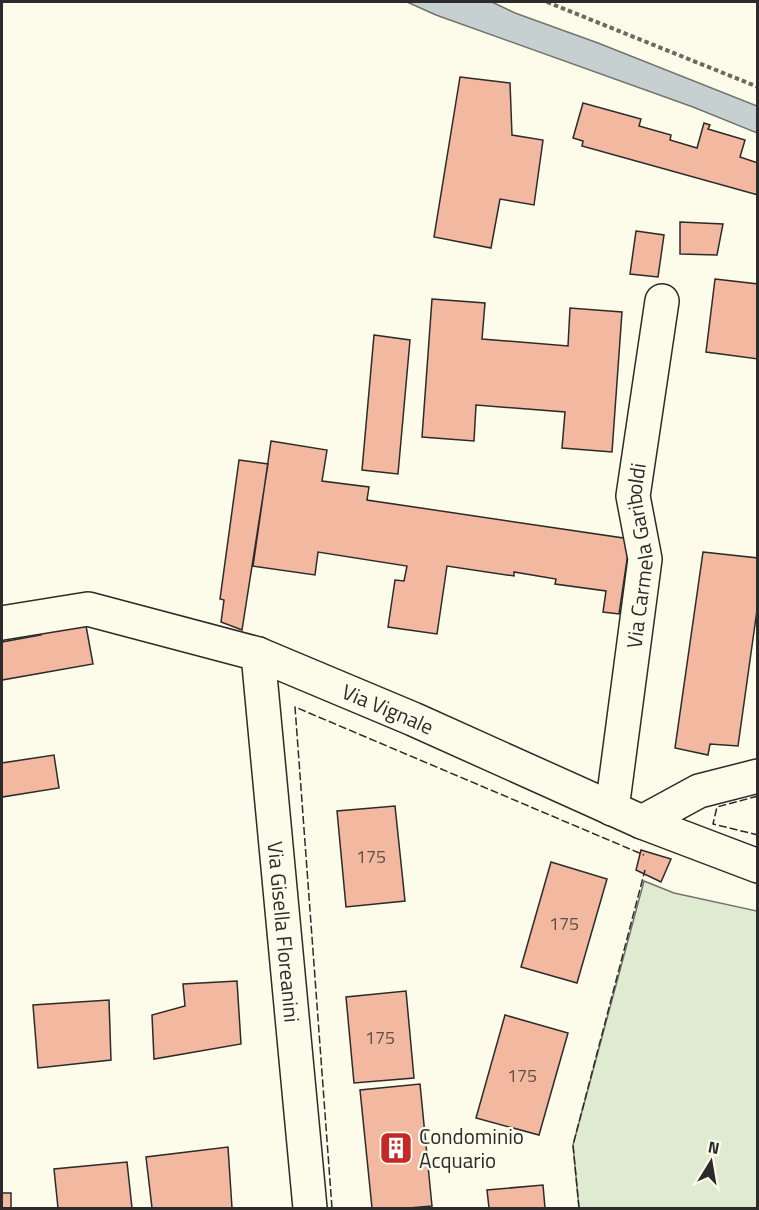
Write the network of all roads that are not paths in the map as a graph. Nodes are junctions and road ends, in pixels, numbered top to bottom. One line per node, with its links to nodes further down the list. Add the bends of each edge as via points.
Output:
1 (662, 301): 5 (street, Via Carmela Gariboldi, via 633,496 645,559)
2 (2, 623): 3 (street, Via Vignale, via 88,609)
3 (258, 654): 5 (street, Via Vignale); 8 (street, Via Gisella Floreanini)
4 (758, 777): 6 (street, via 699,791)
5 (612, 809): 6 (street, Via Vignale)
6 (642, 822): 7 (street, Via Vignale)
7 (758, 866)
8 (310, 1209)

